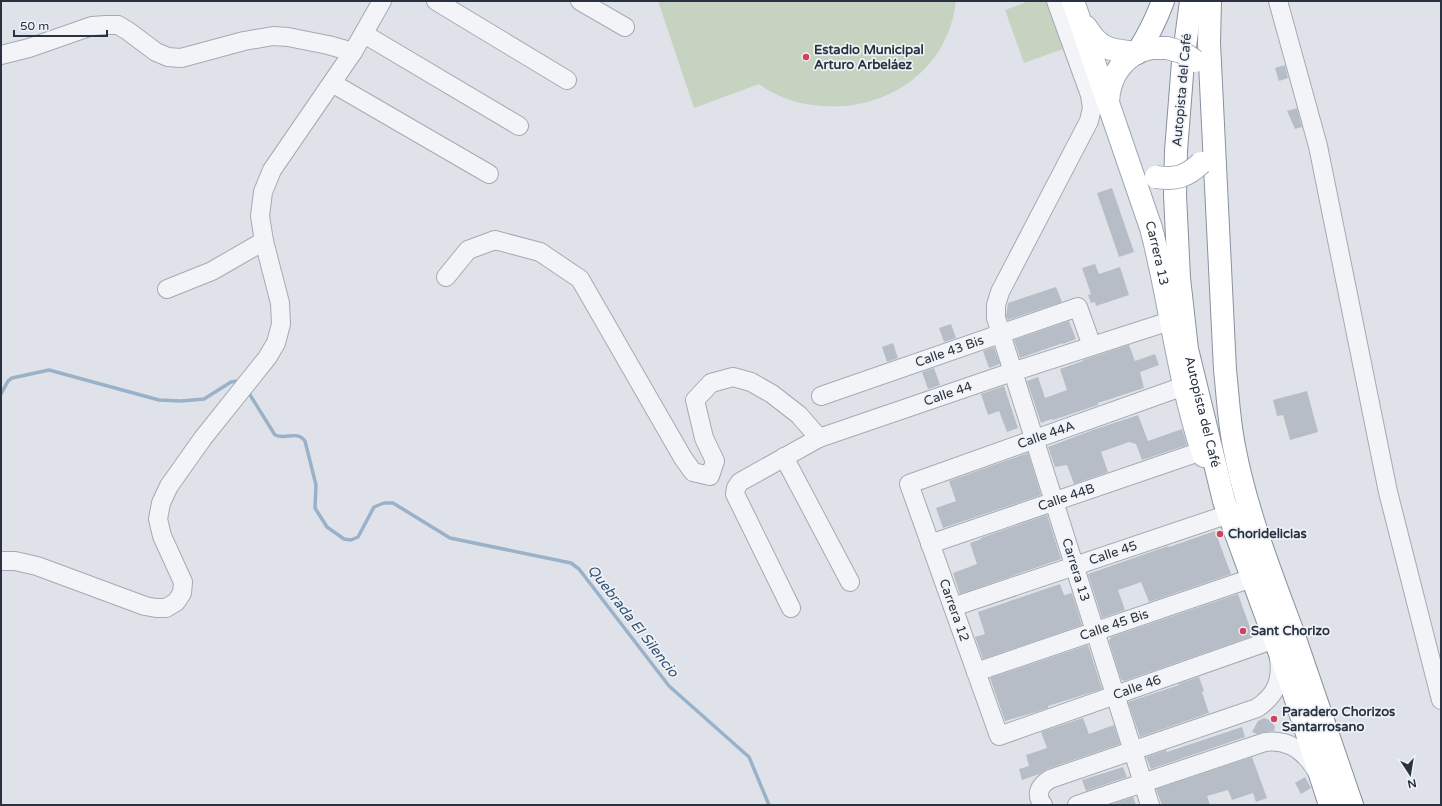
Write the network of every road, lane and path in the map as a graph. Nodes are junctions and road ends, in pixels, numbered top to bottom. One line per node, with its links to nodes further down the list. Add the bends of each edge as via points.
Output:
1 (382, 1): 10 (street)
2 (436, 1): 14 (street)
3 (580, 1): 9 (street)
4 (1163, 1): 12 (main road, via 1155,23)
5 (1191, 1): 37 (main road, Autopista del Café, via 1176,151 1176,238 1187,349)
6 (1210, 1): 17 (main road, Autopista del Café, via 1209,43)
7 (1278, 1): 49 (street, via 1318,146 1388,492)
8 (1068, 4): 12 (main road, via 1094,40 1103,47); 16 (main road, Carrera 13); 26 (street, Carrera 13, via 1092,108 1089,121 1000,292 996,318)
9 (625, 27)
10 (364, 34): 11 (street); 18 (street)
11 (353, 52): 13 (street, via 273,36 181,58 168,58 118,25 106,25 92,26); 15 (street)
12 (1137, 52): 16 (main road, via 1118,70 1112,81); 17 (main road, bridge, via 1152,48 1182,52 1195,61 1203,73)
13 (1, 55)
14 (567, 80)
15 (332, 83): 21 (street); 22 (street, via 272,170 263,192 260,216)
16 (1108, 102): 20 (main road, Carrera 13)
17 (1213, 102): 19 (main road, Autopista del Café)
18 (519, 126)
19 (1214, 134): 20 (main road, bridge, via 1210,150 1201,163 1192,172 1180,177 1156,178 1144,173 1133,165); 58 (main road, Autopista del Café, via 1225,370 1235,450 1260,542 1322,713)
20 (1126, 154): 25 (main road, Carrera 13, via 1151,228)
21 (489, 174)
22 (264, 241): 24 (street, via 212,271); 39 (street, via 280,303 282,324 276,342 267,358 184,464 161,503 158,519 162,536 183,582 182,593 176,602 166,608 145,606 36,566)
23 (446, 277): 31 (street, via 468,250 495,240 540,252 580,279 693,472 710,476 715,461 704,438 695,400 711,383 733,377 751,382 772,394 799,415)
24 (167, 289)
25 (1170, 321): 27 (street, Calle 44); 29 (main road, Carrera 13)
26 (1000, 334): 27 (street, Calle 43 Bis, via 1078,306); 28 (street, Carrera 13); 30 (street, Calle 43 Bis)
27 (1092, 346): 28 (street, Calle 44)
28 (1012, 372): 31 (street, Calle 44); 32 (street, Carrera 13)
29 (1184, 386): 32 (street, Calle 44A); 33 (main road, Carrera 13)
30 (821, 396)
31 (819, 438): 34 (street, Calle 44)
32 (1034, 440): 35 (street, Calle 44A); 36 (street, Carrera 13)
33 (1202, 451): 36 (street, Calle 44B); 37 (main road, Carrera 13)
34 (784, 458): 42 (street); 44 (street, Calle 44, via 740,482 735,494)
35 (909, 484): 38 (street, Carrera 12)
36 (1054, 502): 38 (street, Calle 44B); 40 (street, Carrera 13)
37 (1226, 508): 40 (street, Calle 45); 41 (main road, Autopista del Café)
38 (930, 544): 43 (street, Carrera 12)
39 (1, 561)
40 (1074, 566): 43 (street, Calle 45); 45 (street, Carrera 13)
41 (1252, 578): 45 (street, Calle 45 Bis); 46 (main road, Autopista del Café)
42 (850, 582)
43 (953, 607): 47 (street, Carrera 12)
44 (791, 608)
45 (1095, 631): 47 (street, Calle 45 Bis); 48 (street, Carrera 13)
46 (1276, 644): 48 (street, Calle 46); 51 (street, via 1280,666 1279,679 1276,690 1265,703); 53 (main road, Autopista del Café)
47 (976, 672): 50 (street, Carrera 12)
48 (1115, 694): 50 (street, Calle 46); 51 (street, Carrera 13)
49 (1441, 700)
50 (999, 736)
51 (1133, 751): 52 (street, Carrera 13); 54 (street, via 1050,779 1042,784 1038,792)
52 (1143, 783): 53 (street, via 1248,747 1276,741 1301,753 1311,762); 55 (street); 56 (street, Carrera 13)
53 (1323, 784): 57 (main road, Autopista del Café)
54 (1041, 803)
55 (1076, 805)
56 (1150, 805)
57 (1330, 805)
58 (1352, 805)

